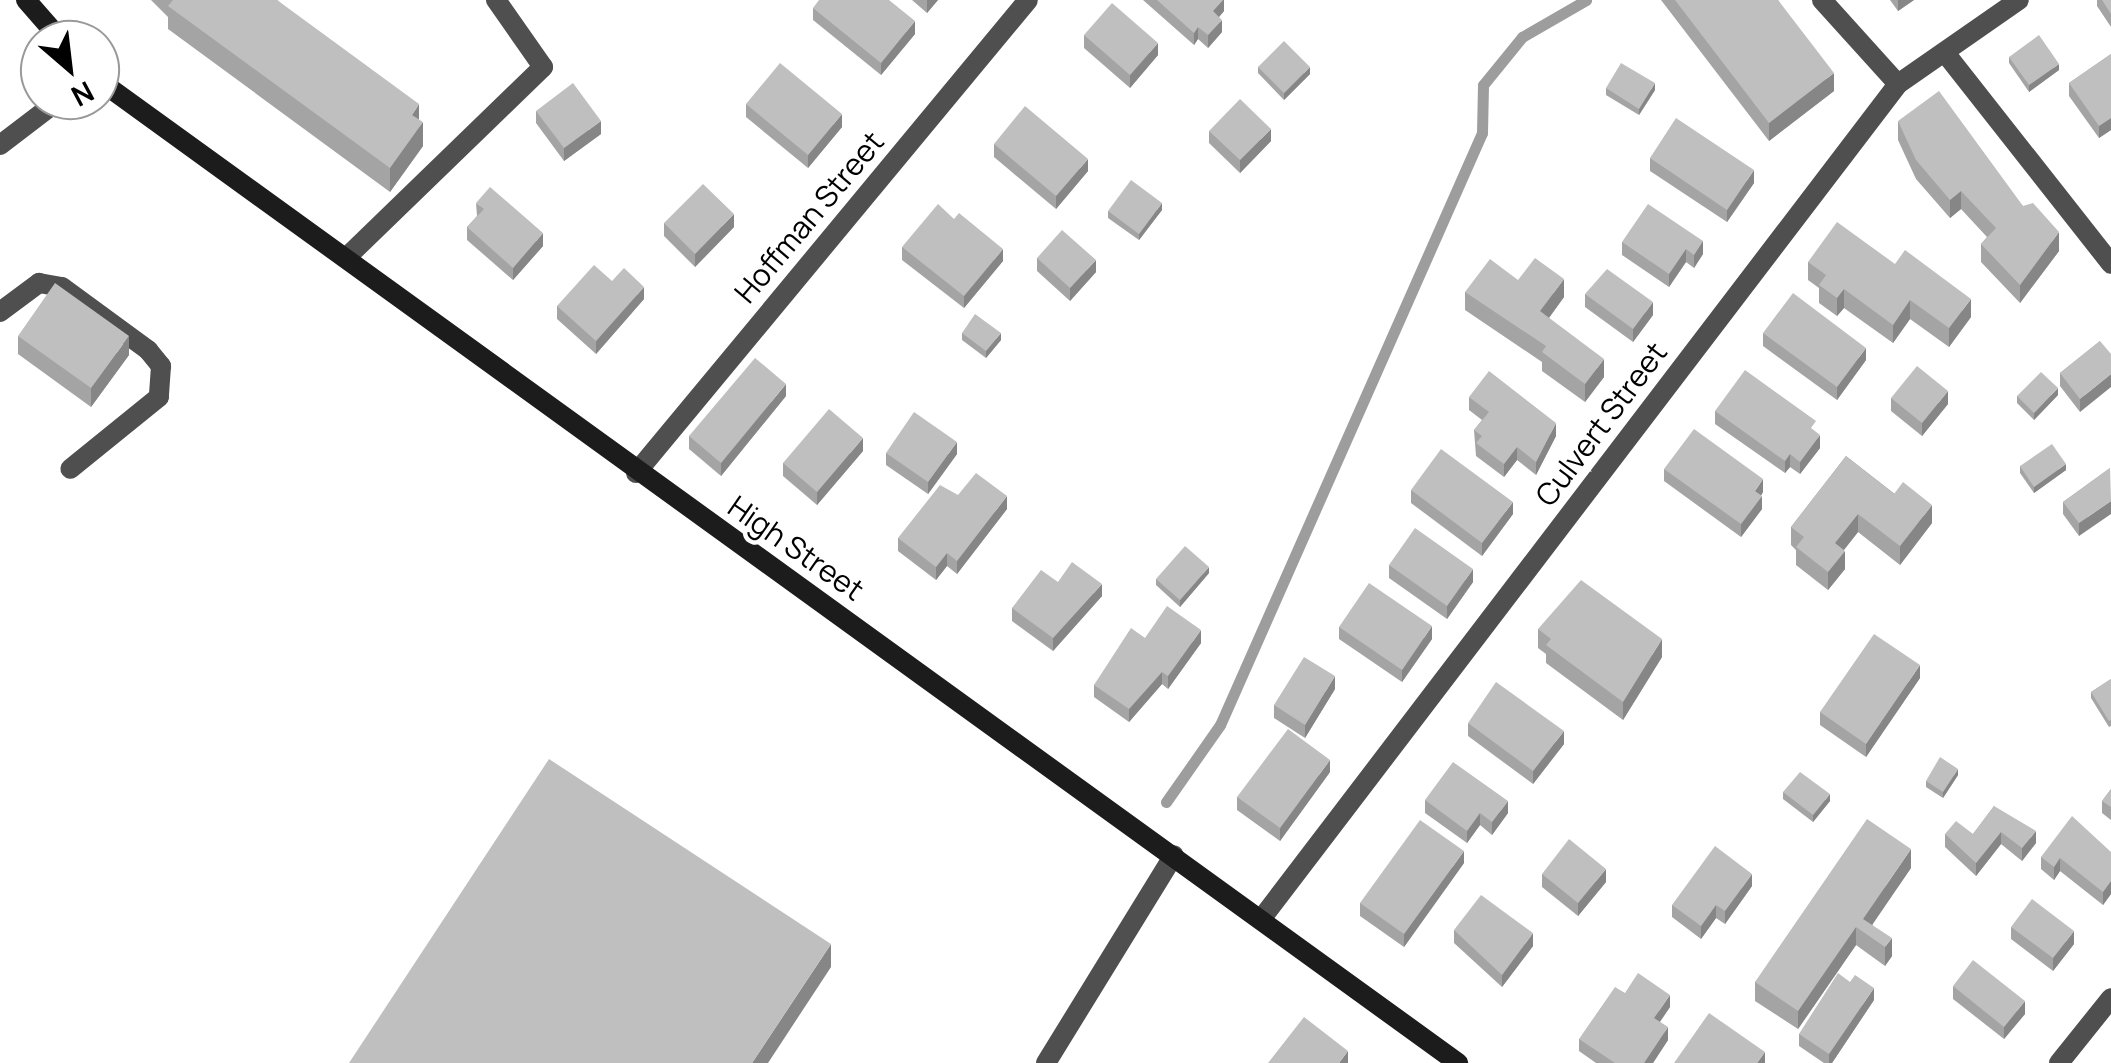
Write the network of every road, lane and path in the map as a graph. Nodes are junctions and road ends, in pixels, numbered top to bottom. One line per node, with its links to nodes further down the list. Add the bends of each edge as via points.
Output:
1 (26, 0): 6 (street)
2 (496, 0): 12 (street, via 543,67)
3 (1028, 0): 16 (street, Hoffman Street)
4 (1822, 0): 8 (street)
5 (2019, 0): 7 (street, Culvert Street)
6 (44, 20)
7 (1946, 54): 8 (street, Culvert Street); 13 (street)
8 (1898, 84): 18 (street, Culvert Street)
9 (120, 95): 12 (street, High Street)
10 (32, 120): 11 (street)
11 (0, 145)
12 (347, 257): 16 (street, High Street)
13 (2111, 264)
14 (0, 312): 15 (street, via 39,284 62,286 161,366 159,397)
15 (70, 469)
16 (636, 473): 17 (street, High Street)
17 (1174, 854): 18 (street, High Street); 20 (street)
18 (1262, 918): 21 (street, High Street)
19 (2111, 998): 22 (street)
20 (1046, 1063)
21 (1458, 1063)
22 (2059, 1063)

